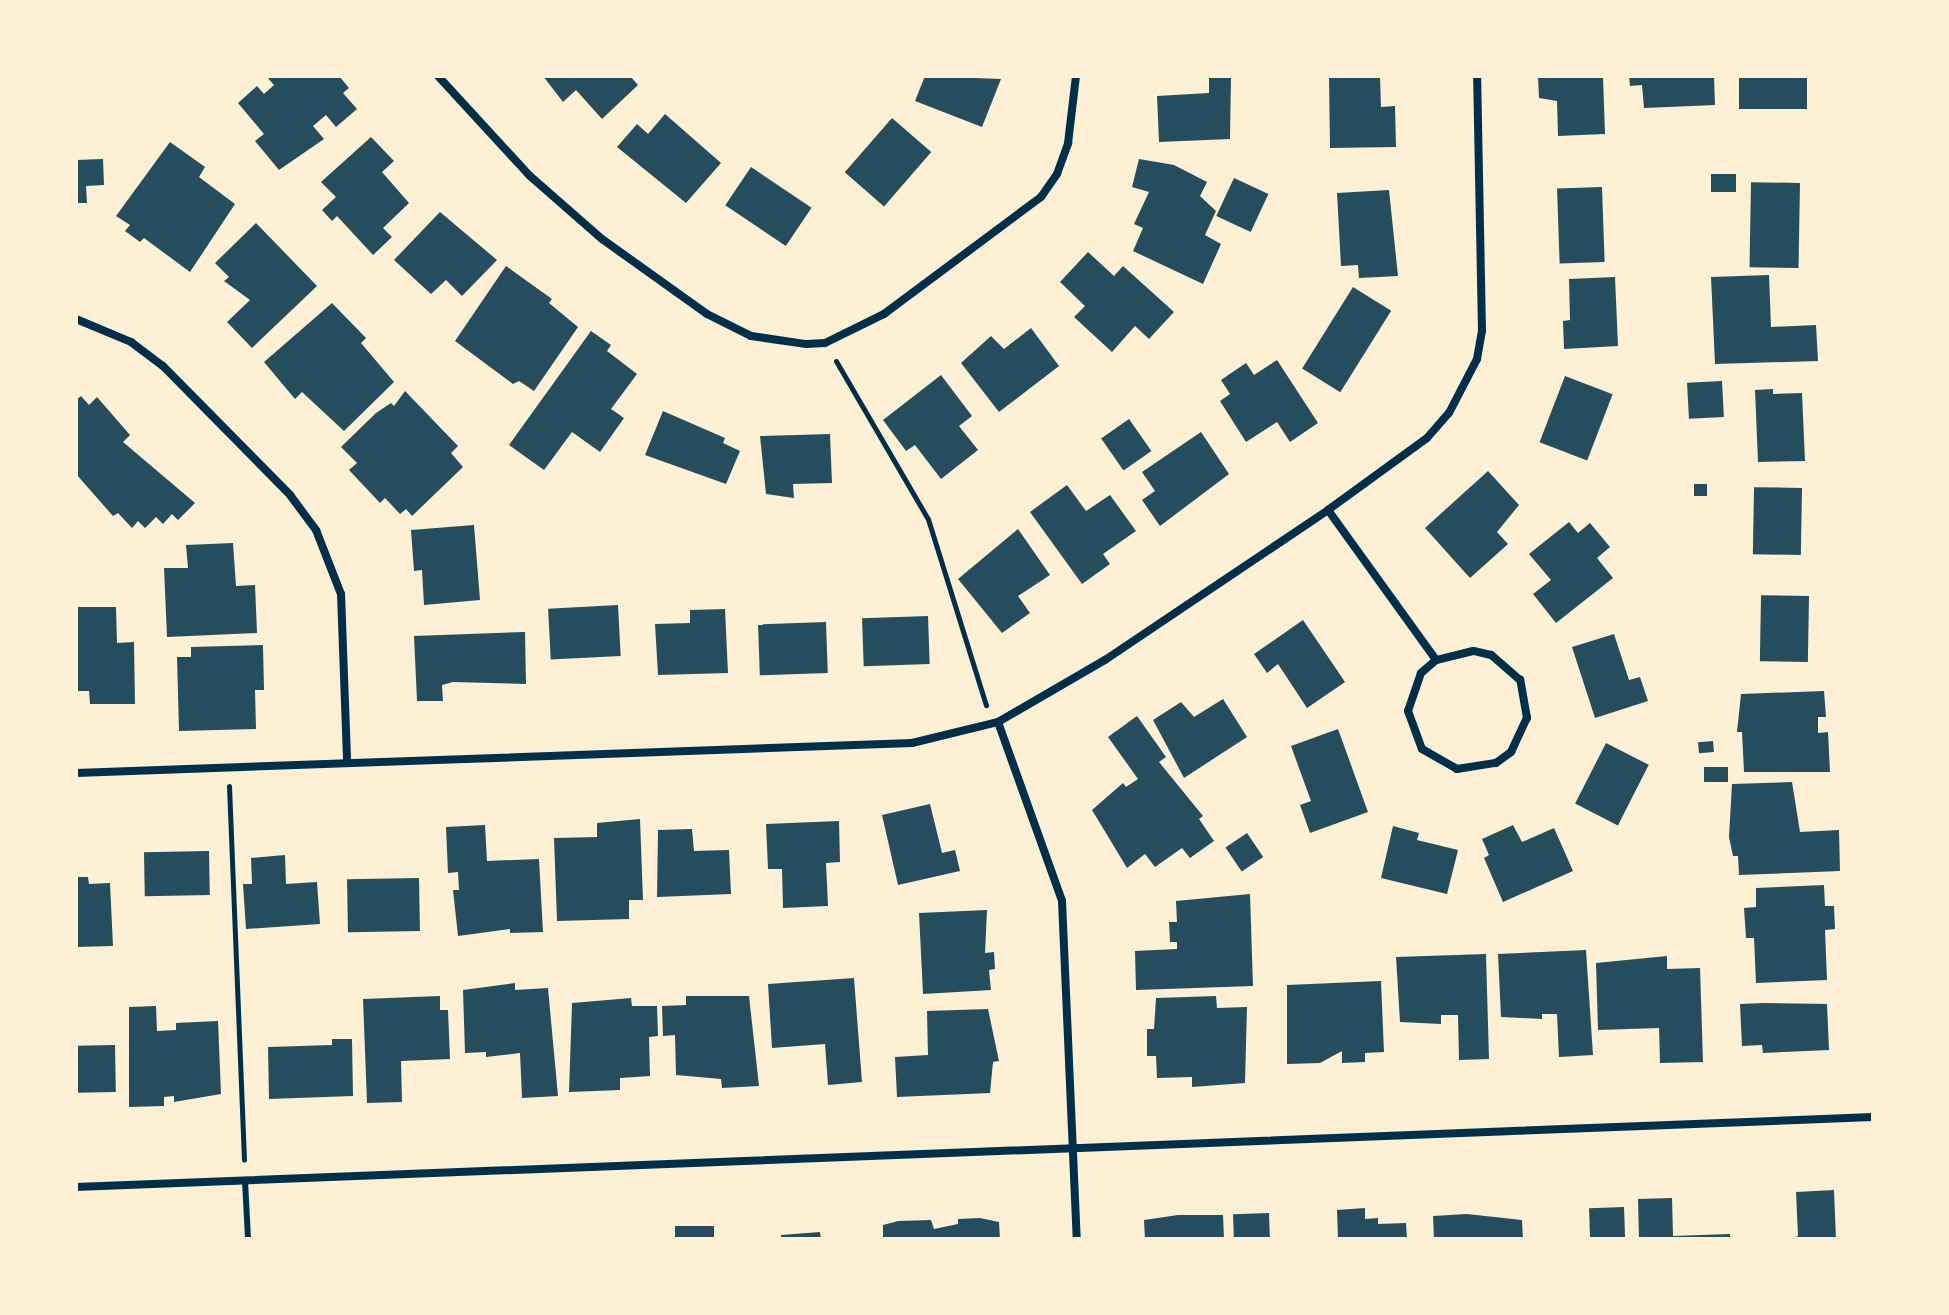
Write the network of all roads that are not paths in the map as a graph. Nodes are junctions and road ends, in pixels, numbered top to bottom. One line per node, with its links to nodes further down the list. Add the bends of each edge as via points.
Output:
1 (438, 76): 2 (street, via 530,176 602,239 707,314 751,336 784,344 825,343 884,314 1041,197 1057,174 1068,143)
2 (1076, 76)
3 (1477, 76): 5 (street, via 1484,297 1477,359 1449,413 1427,438)
4 (76, 319): 8 (street, via 131,342 163,366 290,495 316,530 341,594)
5 (1328, 510): 6 (street); 7 (street, via 1092,668)
6 (1436, 660): 6 (street, via 1421,673 1408,711 1422,749 1457,769 1496,763 1516,744 1527,718 1520,680 1491,655 1463,651)
7 (998, 722): 8 (street, via 912,743); 11 (street, via 1062,901)
8 (347, 761): 9 (street)
9 (76, 773)
10 (1873, 1117): 11 (street)
11 (1074, 1149): 12 (street); 15 (street)
12 (245, 1181): 13 (street); 14 (lane)
13 (76, 1187)
14 (248, 1239)
15 (1077, 1239)

